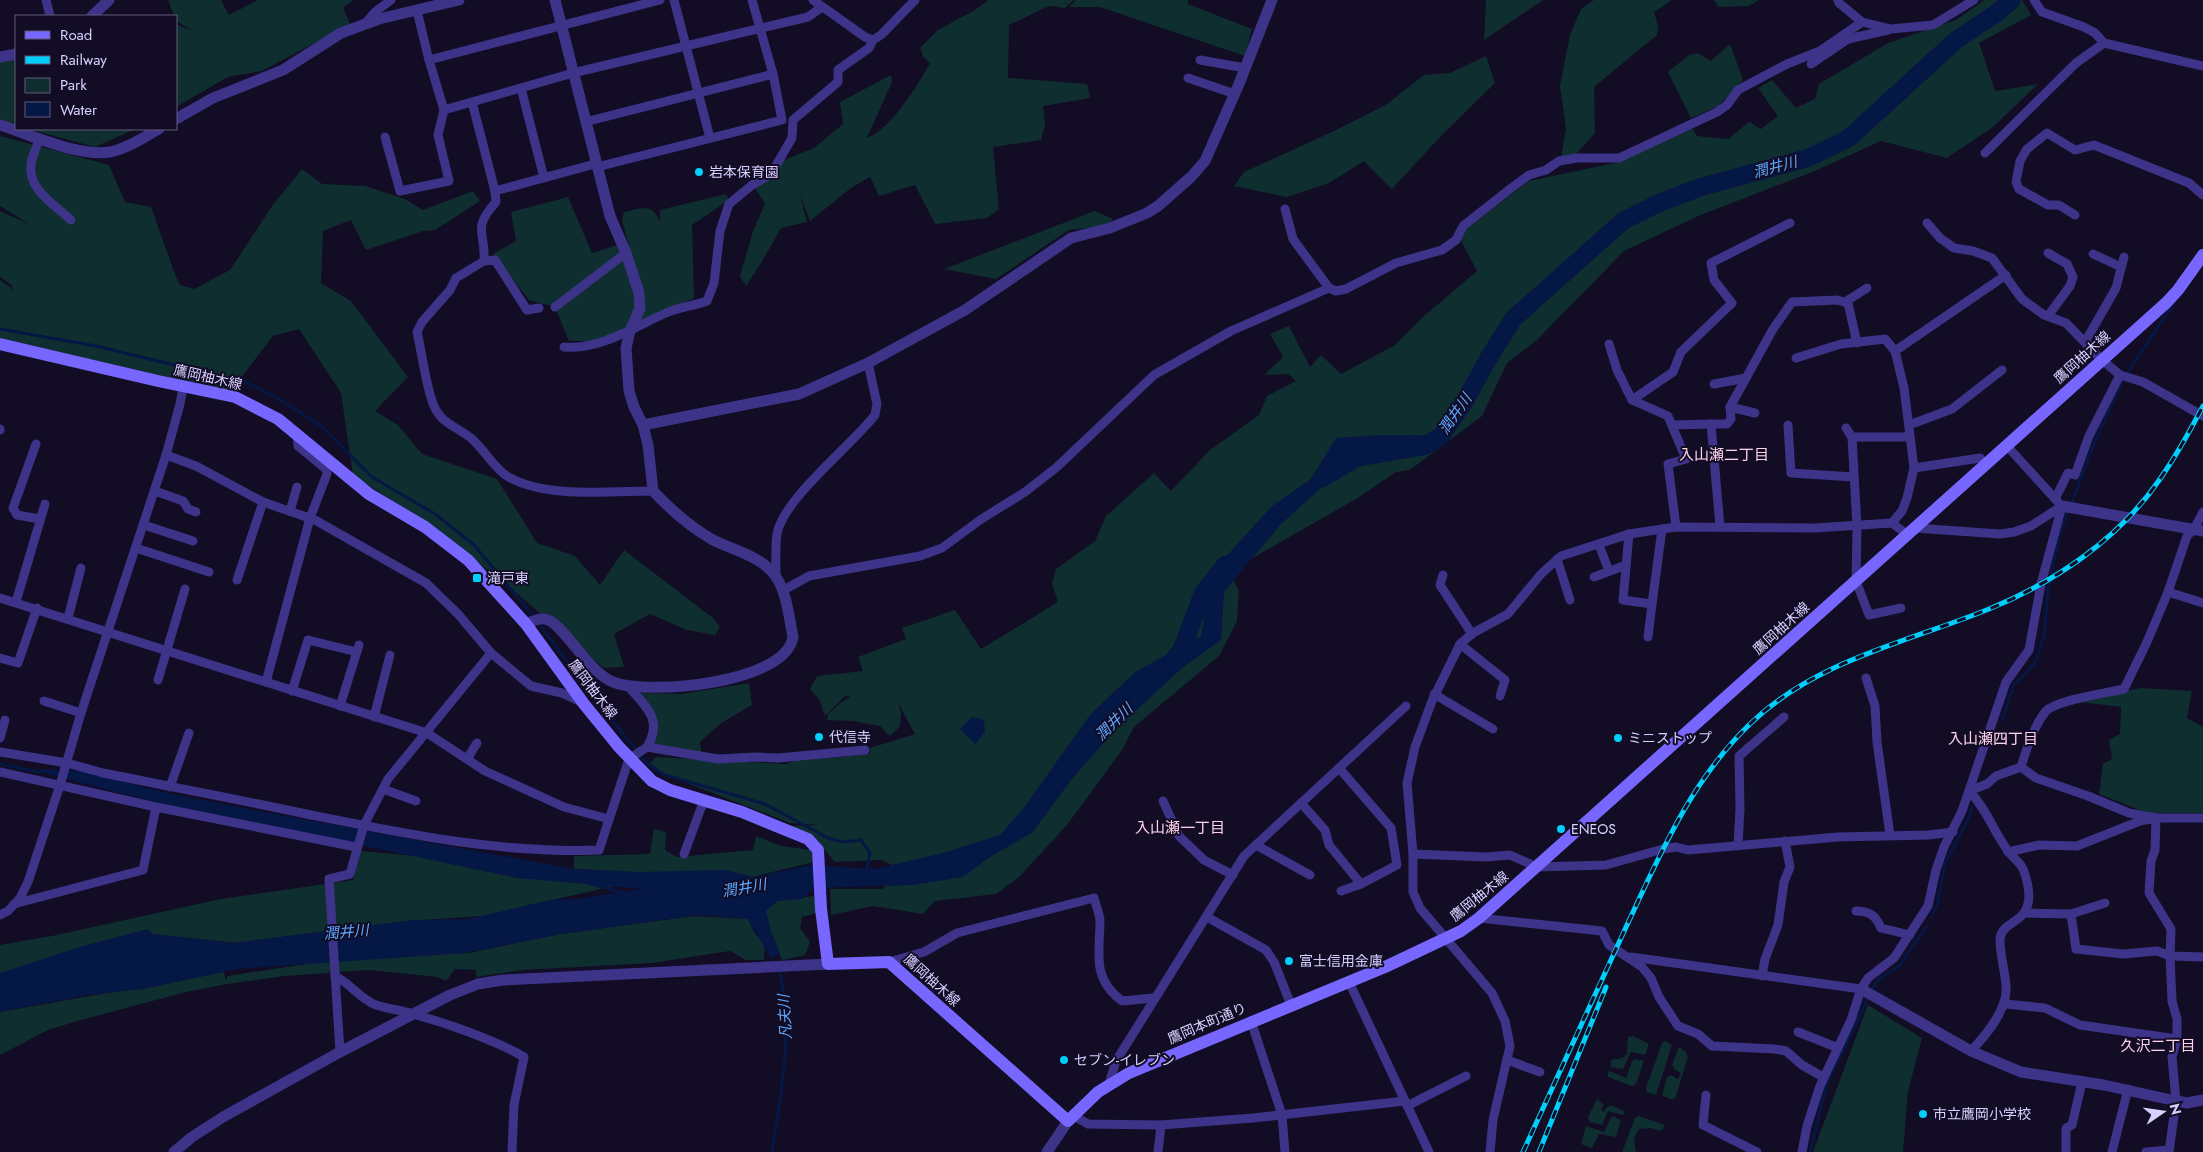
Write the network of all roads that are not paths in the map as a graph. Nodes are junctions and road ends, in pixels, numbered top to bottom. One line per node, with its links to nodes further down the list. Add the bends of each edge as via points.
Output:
1 (46, 0): 17 (street)
2 (109, 0): 18 (street)
3 (391, 0): 20 (street)
4 (459, 0): 16 (street)
5 (555, 0): 21 (street)
6 (660, 0): 21 (street)
7 (674, 0): 26 (street)
8 (752, 0): 22 (street)
9 (813, 0): 15 (street)
10 (915, 0): 24 (street)
11 (1272, 0): 33 (street)
12 (1838, 0): 19 (street)
13 (1974, 0): 23 (street, via 1933,25)
14 (2034, 0): 25 (street, via 2042,12 2084,27)
15 (822, 7): 22 (street, via 808,16); 24 (street)
16 (417, 11): 20 (street); 29 (street)
17 (50, 15)
18 (93, 15)
19 (1862, 22): 23 (street); 67 (street, via 1820,51 1738,90 1717,112 1619,158 1559,161 1546,170 1529,175 1463,226 1456,240 1442,250 1396,263 1346,289 1336,291)
20 (365, 24): 42 (street, via 341,32 283,70 213,98)
21 (562, 26): 29 (street); 34 (street)
22 (760, 27): 26 (street); 35 (street)
23 (1891, 29): 31 (street, via 1848,39)
24 (873, 40): 73 (street, via 869,48 838,70 838,82 793,120 792,138 771,174 729,204 720,231 714,283 707,301 668,312)
25 (2104, 43): 32 (street); 49 (street, via 2076,63)
26 (687, 45): 34 (street); 38 (street)
27 (15, 54): 28 (street)
28 (0, 57)
29 (429, 60): 41 (street)
30 (1200, 60): 33 (street)
31 (1812, 64)
32 (2203, 66)
33 (1245, 68): 39 (street)
34 (573, 74): 37 (street); 43 (street)
35 (773, 74): 38 (street); 48 (street, via 782,120)
36 (1188, 78): 39 (street)
37 (521, 88): 40 (street); 51 (street)
38 (699, 92): 43 (street); 48 (street)
39 (1235, 94): 82 (street, via 1205,161 1158,206 1110,228 1061,243 966,310)
40 (472, 102): 41 (street); 52 (street)
41 (444, 110): 46 (street, via 438,136 449,181 400,191)
42 (178, 118)
43 (585, 122): 50 (street)
44 (0, 126): 47 (street)
45 (157, 130): 47 (street, via 110,152 83,152)
46 (385, 137)
47 (40, 138): 56 (street, via 31,164 32,178 36,188)
48 (710, 138): 50 (street)
49 (1985, 153)
50 (596, 165): 51 (street); 60 (street, via 610,216)
51 (544, 178): 52 (street)
52 (495, 191): 64 (street, via 496,202 484,216 480,228)
53 (2203, 195): 55 (street, via 2189,183 2094,145 2075,150 2047,133 2027,149 2020,161 2016,182 2019,189)
54 (1286, 209): 67 (street, via 1292,239)
55 (2075, 215)
56 (70, 220)
57 (1790, 223): 88 (street, via 1711,263 1714,280 1732,303 1682,352 1673,372)
58 (1928, 223): 66 (street, via 1954,248 1992,258)
59 (2048, 253): 72 (street, via 2067,264 2073,277)
60 (626, 254): 70 (street); 73 (street, via 639,293 640,308)
61 (2093, 254): 65 (street)
62 (2203, 255): 81 (main road, 鷹岡柚木線, via 2166,303)
63 (2124, 257): 65 (street)
64 (484, 261): 71 (street, via 495,260 527,310); 109 (street, via 456,278 417,332 434,406 441,419 471,438 506,475 524,483 572,491)
65 (2121, 267): 75 (street, via 2116,288)
66 (2006, 275): 72 (street, via 2022,299); 79 (street)
67 (1329, 288): 141 (street, via 1231,331 1154,375 1057,466 1025,492 942,548 920,556 809,576)
68 (1867, 288): 69 (street)
69 (1845, 302): 74 (street, via 1848,303); 85 (street, via 1792,302)
70 (555, 307)
71 (539, 308)
72 (2048, 316): 75 (street, via 2066,323)
73 (630, 331): 78 (street, via 591,345); 93 (street, via 626,348 629,391)
74 (1857, 342): 79 (street, via 1885,339); 80 (street)
75 (2085, 342): 81 (street)
76 (0, 344): 87 (main road, 鷹岡柚木線)
77 (1609, 344): 88 (street, via 1616,370)
78 (564, 347)
79 (1895, 351): 95 (street)
80 (1796, 358)
81 (2102, 360): 84 (street); 102 (main road, 鷹岡柚木線)
82 (868, 363): 93 (street, via 799,394); 136 (street, via 877,404 875,415 790,508 777,532)
83 (2002, 370): 95 (street, via 1952,409)
84 (2120, 375): 91 (street, via 2142,382); 111 (street, via 2089,436 2075,475 2068,472)
85 (1746, 378): 86 (street); 89 (street)
86 (1714, 384)
87 (183, 387): 98 (main road, 鷹岡柚木線, via 235,397 278,419); 103 (street)
88 (1632, 400): 96 (street, via 1668,416)
89 (1730, 407): 90 (street); 92 (street, via 1731,419 1727,424)
90 (1755, 413)
91 (2203, 416)
92 (1711, 424): 96 (street); 122 (street)
93 (643, 425): 109 (street)
94 (1788, 425): 106 (street, via 1791,473)
95 (1909, 425): 100 (street)
96 (1672, 426): 121 (street, via 1686,459 1668,464)
97 (1846, 428): 99 (street)
98 (297, 434): 116 (street, via 298,446 326,469 327,474); 151 (main road, 鷹岡柚木線, via 368,494 425,527 468,560)
99 (1852, 437): 100 (street); 106 (street)
100 (1909, 438): 105 (street)
101 (36, 444): 117 (street, via 14,508 16,515)
102 (2007, 446): 104 (main road, 鷹岡柚木線); 111 (street)
103 (166, 455): 108 (street); 110 (street, via 196,466)
104 (1984, 466): 105 (street, via 1980,458); 125 (main road, 鷹岡柚木線)
105 (1914, 468): 118 (street, via 1902,511)
106 (1854, 477): 120 (street)
107 (297, 487): 113 (street)
108 (155, 491): 114 (street, via 183,501 188,509); 119 (street)
109 (654, 491): 136 (street, via 695,528 760,563)
110 (264, 502): 113 (street); 138 (street)
111 (2058, 502): 124 (street); 125 (street, via 2031,526 2014,532); 192 (street, via 2029,650 2006,682)
112 (45, 504): 117 (street)
113 (290, 511): 116 (street)
114 (196, 512)
115 (2203, 512): 124 (street)
116 (310, 518): 157 (street, via 426,583); 162 (street)
117 (40, 519): 145 (street)
118 (1892, 524): 120 (street); 125 (street)
119 (144, 525): 127 (street); 129 (street)
120 (1857, 526): 122 (street); 139 (street)
121 (1676, 527): 122 (street); 123 (street)
122 (1720, 527)
123 (1662, 529): 126 (street); 147 (street)
124 (2199, 530): 142 (street, via 2187,536)
125 (1912, 532): 139 (main road, 鷹岡柚木線)
126 (1628, 534): 128 (street); 131 (street)
127 (193, 541)
128 (1599, 545): 130 (street); 134 (street)
129 (136, 548): 133 (street); 152 (street)
130 (1557, 560): 144 (street); 153 (street, via 1540,574 1508,614)
131 (1626, 565): 134 (street); 147 (street, via 1623,600)
132 (81, 568): 150 (street)
133 (209, 572)
134 (1609, 572): 137 (street)
135 (1443, 575): 153 (street, via 1440,586)
136 (776, 576): 141 (street)
137 (1594, 577)
138 (237, 580)
139 (1856, 581): 149 (street, via 1869,615); 211 (main road, 鷹岡柚木線)
140 (185, 589): 156 (street)
141 (782, 591): 163 (street, via 792,644 785,655 761,670 699,684 661,688)
142 (2168, 592): 146 (street); 186 (street, via 2124,689 2057,704 2046,711 2027,746)
143 (0, 598): 145 (street)
144 (1570, 600)
145 (16, 602): 148 (street)
146 (2203, 603)
147 (1652, 604): 154 (street)
148 (37, 608): 150 (street); 159 (street, via 18,663)
149 (1901, 608)
150 (68, 618): 152 (street)
151 (526, 624): 163 (street, via 543,618 550,620 599,675); 168 (main road, 鷹岡柚木線)
152 (109, 632): 156 (street); 171 (street)
153 (1472, 634): 155 (street)
154 (1648, 637)
155 (1460, 644): 165 (street); 166 (street, via 1506,680)
156 (166, 651): 161 (street); 162 (street)
157 (491, 653): 168 (street, via 531,686 562,693); 177 (street)
158 (390, 655): 172 (street)
159 (0, 658)
160 (1866, 678): 203 (street, via 1875,706)
161 (158, 680)
162 (266, 682): 164 (street)
163 (627, 685): 180 (street, via 652,714 654,735)
164 (292, 691): 169 (street); 169 (street, via 308,640 358,648)
165 (1434, 694): 175 (street); 210 (street, via 1415,747 1407,783)
166 (1500, 696)
167 (44, 702): 171 (street)
168 (584, 704): 184 (main road, 鷹岡柚木線)
169 (340, 706): 172 (street)
170 (1406, 706): 187 (street)
171 (81, 713): 185 (street)
172 (374, 717): 177 (street)
173 (1784, 717): 206 (street, via 1739,756)
174 (5, 720): 178 (street)
175 (1493, 729)
176 (189, 733): 190 (street)
177 (427, 733): 183 (street); 191 (street)
178 (0, 738)
179 (477, 743): 183 (street)
180 (647, 747): 181 (street, via 718,759 778,758); 184 (street)
181 (864, 750)
182 (0, 752): 185 (street)
183 (467, 759): 200 (street, via 485,771 564,806)
184 (629, 759): 194 (main road, 鷹岡柚木線, via 652,781); 200 (street)
185 (66, 766): 189 (street); 190 (street)
186 (2021, 767): 192 (street); 198 (street, via 2036,778 2129,812)
187 (1339, 768): 196 (street); 214 (street, via 1391,828 1397,865)
188 (0, 772): 189 (street)
189 (60, 784): 197 (street); 217 (street, via 28,882)
190 (170, 787): 201 (street)
191 (382, 789): 193 (street); 201 (street)
192 (1969, 791): 202 (street); 208 (street, via 1981,803)
193 (416, 801)
194 (706, 801): 209 (street); 230 (main road, 鷹岡柚木線, via 808,839 818,850)
195 (1163, 801): 212 (street, via 1178,836 1204,860)
196 (1301, 803): 205 (street); 214 (street, via 1325,830 1329,845)
197 (156, 807): 207 (street); 217 (street, via 143,870)
198 (2156, 818): 199 (street); 208 (street, via 2140,821 2077,846 2039,845); 226 (street, via 2149,893 2171,929)
199 (2203, 818)
200 (609, 819): 201 (street, via 599,850 561,852 437,838)
201 (364, 825): 207 (street)
202 (1953, 832): 203 (street); 224 (street, via 1936,870 1928,906)
203 (1890, 835): 204 (street)
204 (1785, 841): 206 (street); 232 (street, via 1790,867 1784,882 1778,925)
205 (1256, 844): 212 (street); 213 (street)
206 (1738, 846): 211 (street, via 1688,850 1676,847 1606,865)
207 (356, 847): 231 (street, via 350,874 329,879)
208 (2008, 852): 219 (street, via 2022,866 2029,891)
209 (684, 854)
210 (1413, 854): 211 (street, via 1510,855); 225 (street, via 1413,892 1420,908)
211 (1537, 867): 223 (main road, 鷹岡柚木線)
212 (1233, 875): 222 (street)
213 (1310, 875)
214 (1362, 884): 215 (street)
215 (1341, 891)
216 (2105, 903): 220 (street)
217 (14, 904): 221 (street)
218 (1856, 911): 224 (street, via 1866,911 1876,918 1881,928)
219 (2024, 913): 220 (street); 236 (street, via 2005,928 2000,939)
220 (2071, 914): 226 (street, via 2076,949 2123,954 2157,951)
221 (0, 915)
222 (1207, 917): 235 (street); 237 (street, via 1266,950)
223 (1480, 918): 225 (main road, 鷹岡柚木線); 227 (street, via 1602,931 1609,945)
224 (1910, 935): 234 (street, via 1894,958 1868,978)
225 (1446, 939): 233 (main road, 鷹岡柚木線); 245 (street, via 1492,993 1505,1021 1510,1046)
226 (2170, 956): 228 (street); 241 (street)
227 (1630, 957): 232 (street); 248 (street, via 1651,978 1678,1026 1698,1034 1712,1046 1786,1052)
228 (2203, 957)
229 (889, 962): 230 (main road, 鷹岡柚木線); 235 (street, via 924,952 957,933 1094,898 1100,918 1098,960 1102,979 1113,995 1122,1001); 257 (main road, 鷹岡柚木線)
230 (828, 964): 238 (street, via 503,980 478,984)
231 (335, 976): 238 (street, via 360,997 376,1005); 244 (street)
232 (1762, 976): 234 (street)
233 (1349, 982): 237 (main road, 鷹岡本町通り); 255 (street)
234 (1863, 990): 242 (street); 243 (street)
235 (1153, 998): 250 (street, via 1116,1061)
236 (2006, 1004): 241 (street, via 2044,1008 2080,1025); 243 (street)
237 (1291, 1005): 239 (main road, 鷹岡本町通り)
238 (414, 1014): 244 (street); 261 (street, via 524,1056 514,1105)
239 (1251, 1021): 250 (main road, 鷹岡本町通り); 256 (street)
240 (1798, 1032): 242 (street)
241 (2177, 1040): 254 (street, via 2172,1057)
242 (1836, 1047): 248 (street)
243 (1971, 1051): 249 (street, via 2020,1072)
244 (340, 1052): 260 (street, via 223,1117)
245 (1507, 1060): 246 (street); 266 (street, via 1493,1120)
246 (1540, 1072)
247 (1466, 1076): 255 (street)
248 (1823, 1077): 268 (street)
249 (2082, 1082): 251 (street); 269 (street, via 2072,1125 2066,1128)
250 (1110, 1084): 257 (main road, 鷹岡本町通り)
251 (2128, 1089): 254 (street); 270 (street)
252 (1706, 1095): 267 (street, via 1702,1125)
253 (2203, 1100): 254 (street)
254 (2176, 1102): 259 (street)
255 (1406, 1104): 256 (street); 265 (street)
256 (1282, 1115): 258 (street); 264 (street)
257 (1070, 1118): 258 (street, via 1088,1124); 262 (street, 鷹岡本町通り)
258 (1161, 1125): 263 (street)
259 (2169, 1151): 271 (street)
260 (174, 1152)
261 (512, 1152)
262 (1047, 1152)
263 (1158, 1152)
264 (1285, 1152)
265 (1429, 1152)
266 (1490, 1152)
267 (1758, 1152)
268 (1802, 1152)
269 (2066, 1152)
270 (2112, 1152)
271 (2146, 1152)

